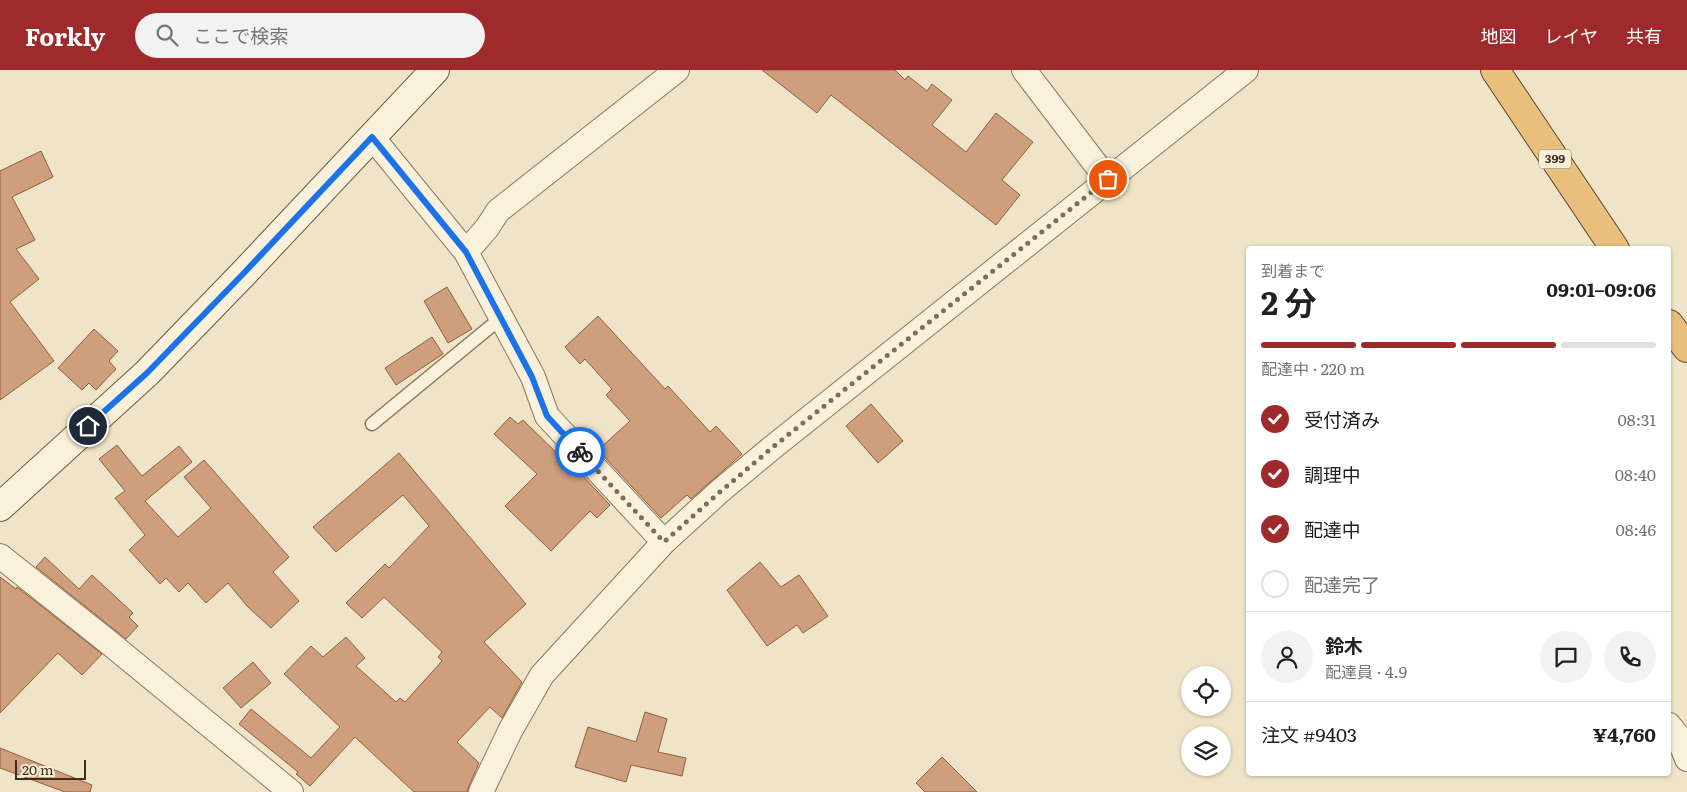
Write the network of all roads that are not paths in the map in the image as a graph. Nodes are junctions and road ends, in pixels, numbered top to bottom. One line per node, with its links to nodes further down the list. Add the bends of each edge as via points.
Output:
1 (434, 70): 6 (main road)
2 (677, 70): 9 (street, via 498,211)
3 (1024, 70): 7 (street)
4 (1246, 70): 7 (street)
5 (1495, 70): 8 (highway, 399)
6 (372, 137): 9 (street); 14 (main road, via 147,373)
7 (1108, 179): 15 (street, via 773,447)
8 (1613, 246)
9 (466, 252): 10 (street)
10 (501, 318): 13 (lane); 15 (street, via 532,377 547,416)
11 (1671, 327): 12 (highway)
12 (1687, 348)
13 (372, 424)
14 (0, 507)
15 (664, 542): 20 (street, via 542,675)
16 (0, 556): 19 (street)
17 (1671, 727): 18 (street, via 1678,736)
18 (1687, 760)
19 (290, 792)
20 (481, 792)

